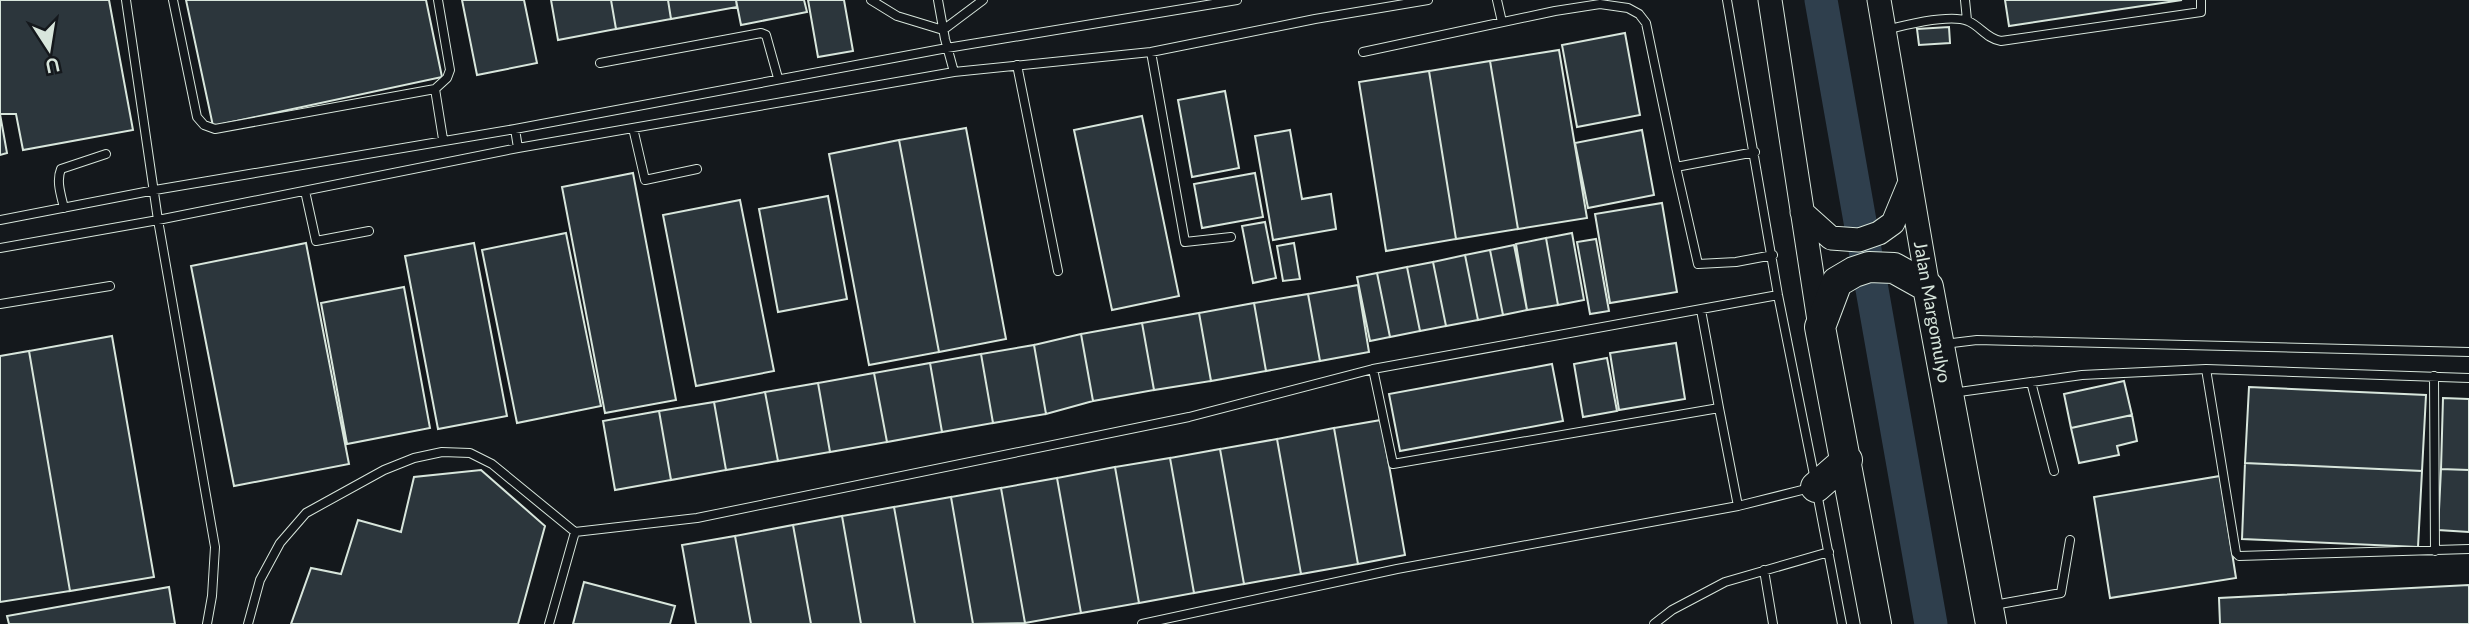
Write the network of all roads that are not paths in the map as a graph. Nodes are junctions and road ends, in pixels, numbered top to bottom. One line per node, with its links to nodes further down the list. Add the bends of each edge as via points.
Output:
1 (126, 0): 36 (lane)
2 (173, 0): 26 (lane, via 197,117 204,125 215,128)
3 (439, 0): 26 (lane, via 450,71)
4 (871, 0): 17 (lane, via 897,16)
5 (938, 0): 17 (lane)
6 (983, 0): 17 (lane)
7 (1237, 0): 19 (lane)
8 (1427, 0): 20 (lane)
9 (1496, 0): 16 (lane)
10 (1727, 0): 31 (lane)
11 (1770, 0): 39 (main road)
12 (1879, 0): 18 (main road, Jalan Margomulyo)
13 (1965, 0): 15 (lane)
14 (2201, 0): 15 (lane, via 2201,12 2001,41)
15 (1967, 20): 18 (lane, via 1920,20)
16 (1502, 22): 21 (lane); 33 (lane, via 1600,4 1639,14 1646,23)
17 (943, 30): 19 (lane)
18 (1884, 31): 35 (main road, Jalan Margomulyo)
19 (947, 48): 24 (lane); 25 (lane)
20 (1151, 52): 23 (lane); 43 (lane, via 1185,242)
21 (1363, 52)
22 (600, 63): 25 (lane, via 761,33 766,35)
23 (1017, 65): 24 (lane); 46 (lane)
24 (954, 72): 28 (lane)
25 (778, 78): 27 (lane)
26 (435, 89): 29 (lane)
27 (515, 128): 29 (lane); 30 (lane)
28 (633, 128): 30 (lane); 34 (lane, via 645,180)
29 (443, 139): 36 (lane)
30 (518, 148): 37 (lane)
31 (1755, 152): 33 (lane); 45 (lane)
32 (106, 155): 38 (lane, via 61,169)
33 (1676, 167): 45 (lane, via 1698,264)
34 (697, 169)
35 (1910, 182): 39 (main road, via 1893,223 1859,240 1831,238); 48 (main road, Jalan Margomulyo)
36 (155, 190): 38 (lane); 41 (lane)
37 (305, 191): 41 (lane); 42 (lane, via 316,241)
38 (64, 208): 40 (lane)
39 (1802, 212): 52 (main road)
40 (0, 220)
41 (158, 220): 44 (lane); 73 (lane, via 215,547)
42 (369, 231)
43 (1231, 237)
44 (0, 248)
45 (1773, 256): 49 (lane)
46 (1058, 271)
47 (110, 286): 50 (lane)
48 (1928, 287): 52 (highway, via 1894,268 1854,272 1837,282); 53 (highway, Jalan Margomulyo)
49 (1779, 295): 51 (lane); 64 (lane)
50 (0, 304)
51 (1701, 310): 55 (lane); 61 (lane)
52 (1820, 327): 62 (highway)
53 (1939, 345): 54 (lane, via 1977,340); 60 (highway, Jalan Margomulyo)
54 (2469, 352)
55 (1373, 369): 61 (lane, via 1392,464); 66 (lane, via 1189,416 697,518)
56 (2206, 369): 57 (lane); 59 (lane, via 2082,375); 69 (lane, via 2235,553)
57 (2434, 376): 58 (lane); 69 (lane)
58 (2469, 378)
59 (2031, 383): 60 (lane); 63 (lane)
60 (1948, 394): 72 (highway, Jalan Margomulyo)
61 (1719, 408): 65 (lane)
62 (1847, 460): 64 (highway); 80 (highway)
63 (2054, 471)
64 (1816, 487): 65 (lane); 70 (lane)
65 (1738, 506): 76 (lane, via 1397,569)
66 (575, 532): 74 (lane, via 492,464 470,453 414,458 306,513 280,543 260,580); 75 (lane)
67 (2070, 540): 72 (lane, via 2062,593)
68 (2469, 549): 69 (lane)
69 (2435, 551)
70 (1829, 552): 71 (lane); 79 (lane)
71 (1764, 570): 77 (lane, via 1725,582); 78 (lane)
72 (1990, 615)
73 (207, 624)
74 (248, 624)
75 (549, 624)
76 (1142, 624)
77 (1654, 624)
78 (1773, 624)
79 (1842, 624)
80 (1876, 624)

